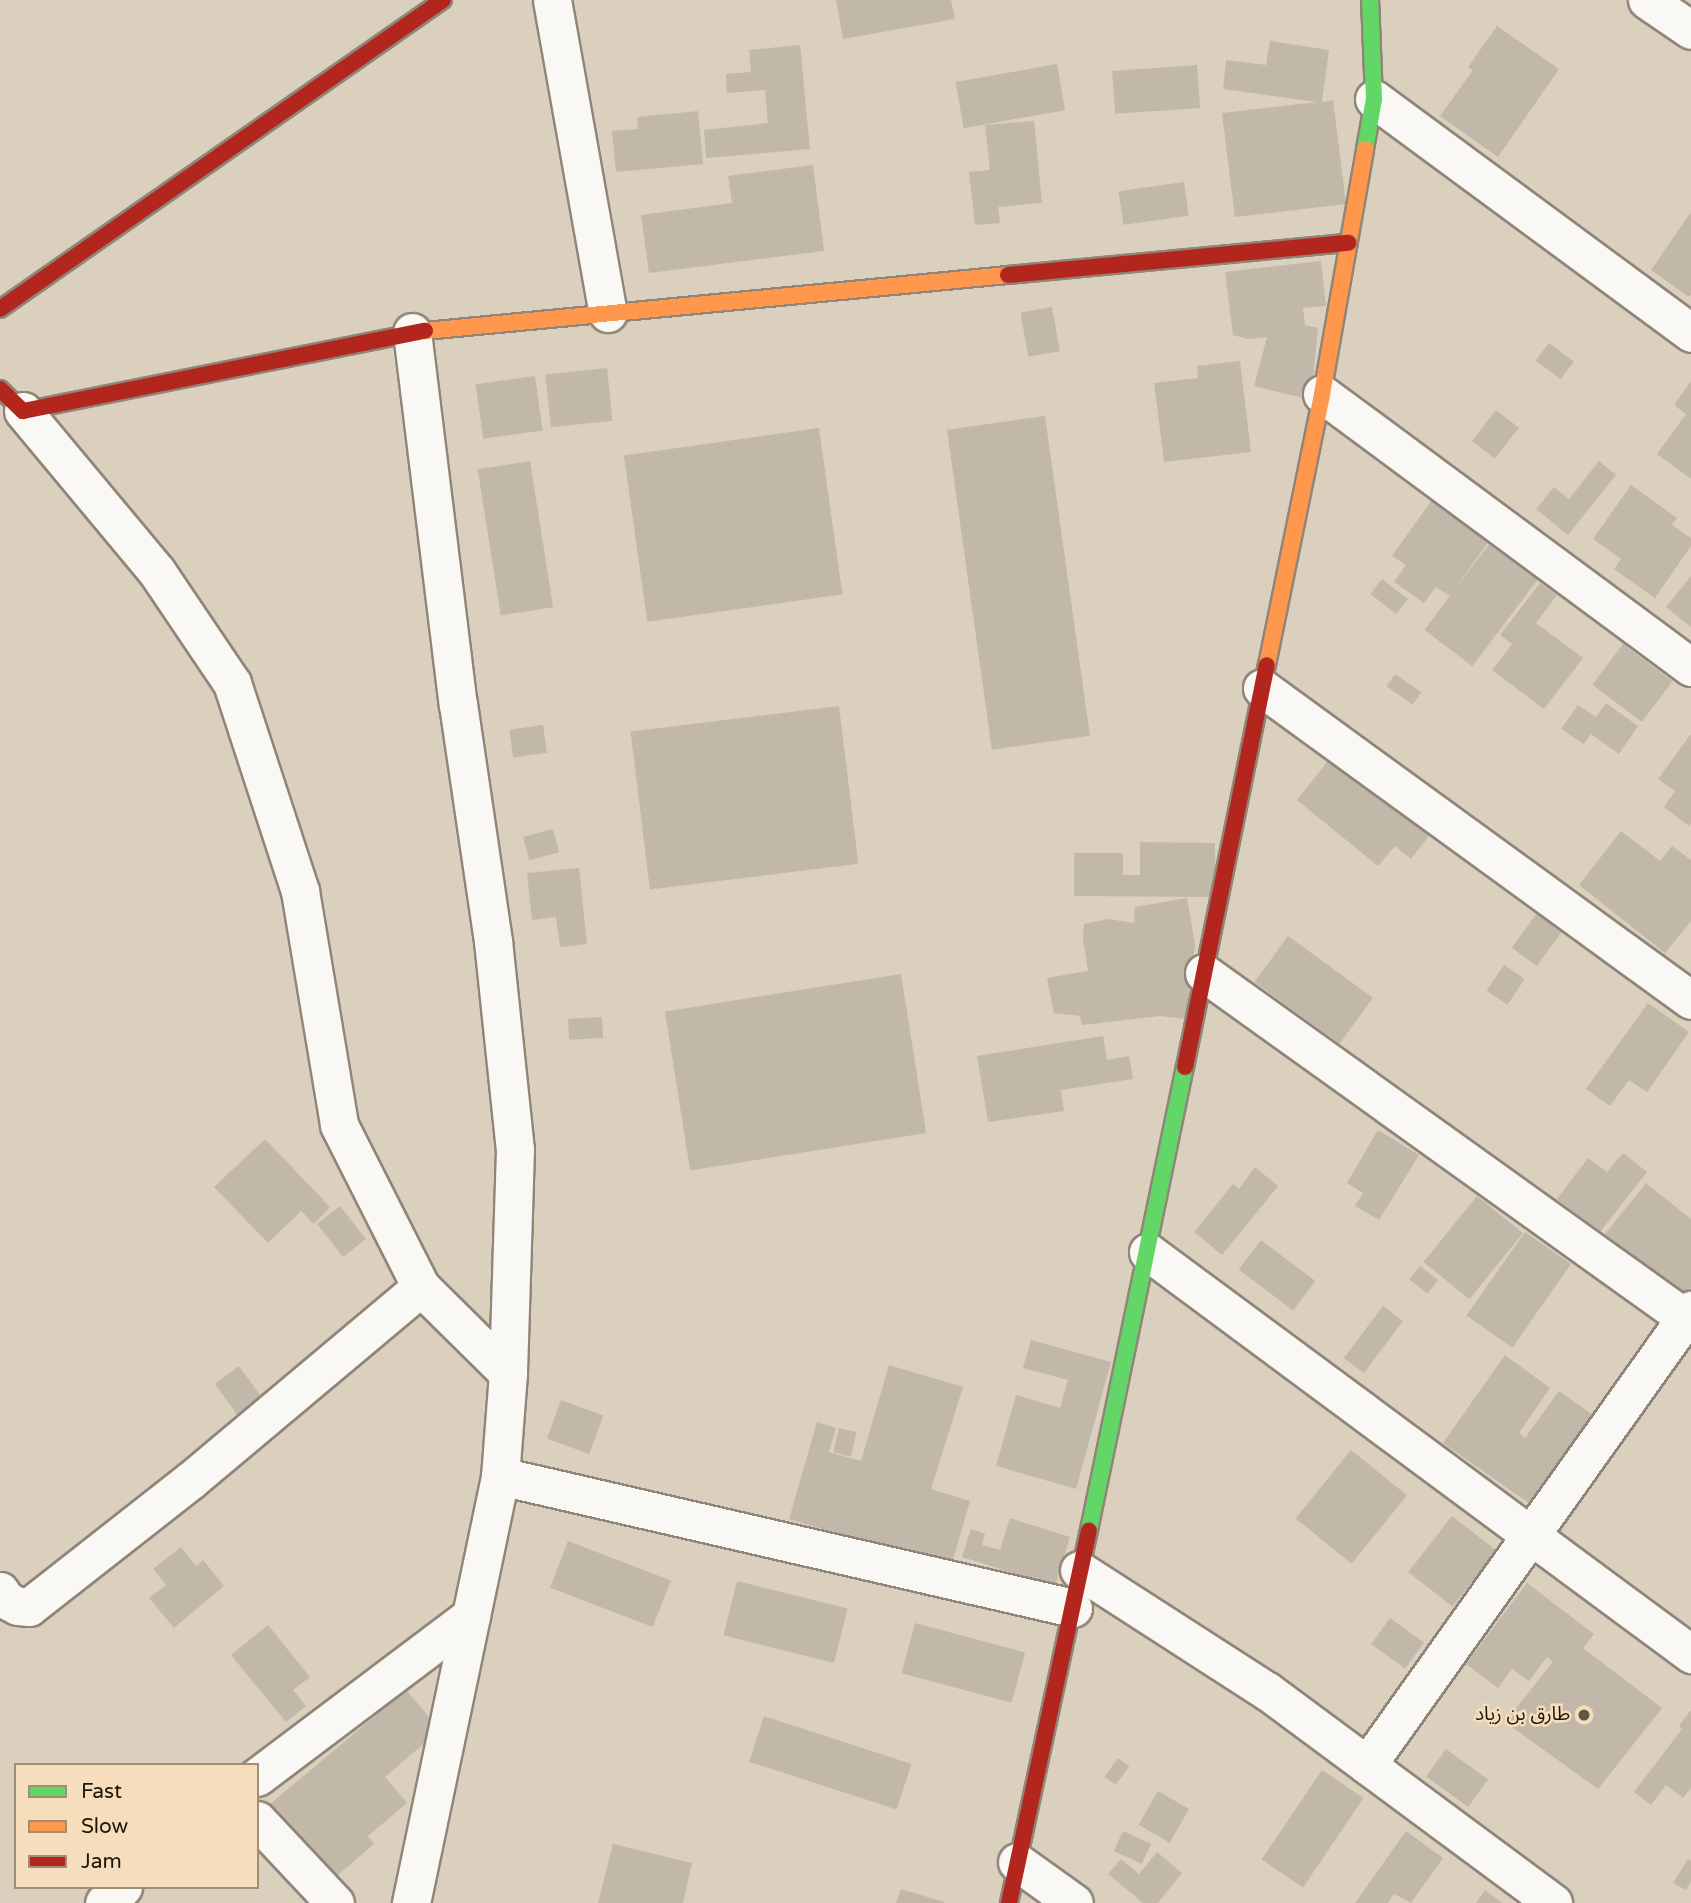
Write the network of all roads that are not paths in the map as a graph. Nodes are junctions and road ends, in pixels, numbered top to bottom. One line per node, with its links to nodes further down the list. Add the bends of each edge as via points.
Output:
1 (443, 0): 8 (street)
2 (552, 0): 9 (street)
3 (1370, 0): 6 (street)
4 (1647, 0): 5 (street)
5 (1691, 30)
6 (1374, 99): 7 (street); 11 (street)
7 (1348, 243): 9 (street); 12 (street)
8 (0, 309)
9 (608, 313): 10 (street)
10 (412, 332): 13 (street); 21 (street, via 493,941 515,1149)
11 (1691, 333)
12 (1322, 394): 14 (street); 15 (street)
13 (12, 400): 19 (street, via 157,572 232,683 300,891 339,1125)
14 (1691, 667)
15 (1262, 688): 16 (street); 17 (street)
16 (1204, 973): 18 (street); 20 (street)
17 (1691, 1000)
18 (1148, 1252): 23 (street); 24 (street)
19 (421, 1287): 21 (street); 25 (street, via 191,1480 29,1607 6,1600)
20 (1689, 1317): 23 (street)
21 (508, 1373): 22 (street)
22 (500, 1476): 26 (street); 27 (street)
23 (1529, 1534): 28 (street); 29 (street)
24 (1079, 1570): 26 (street); 29 (street, via 1267,1691)
25 (0, 1591)
26 (1073, 1608): 32 (street)
27 (471, 1616): 30 (street); 36 (street)
28 (1691, 1654)
29 (1367, 1765): 39 (street)
30 (259, 1775)
31 (259, 1822): 35 (street)
32 (1017, 1862): 37 (street); 38 (street)
33 (121, 1889): 34 (street)
34 (104, 1903)
35 (335, 1903)
36 (411, 1903)
37 (1009, 1903)
38 (1074, 1903)
39 (1553, 1903)

